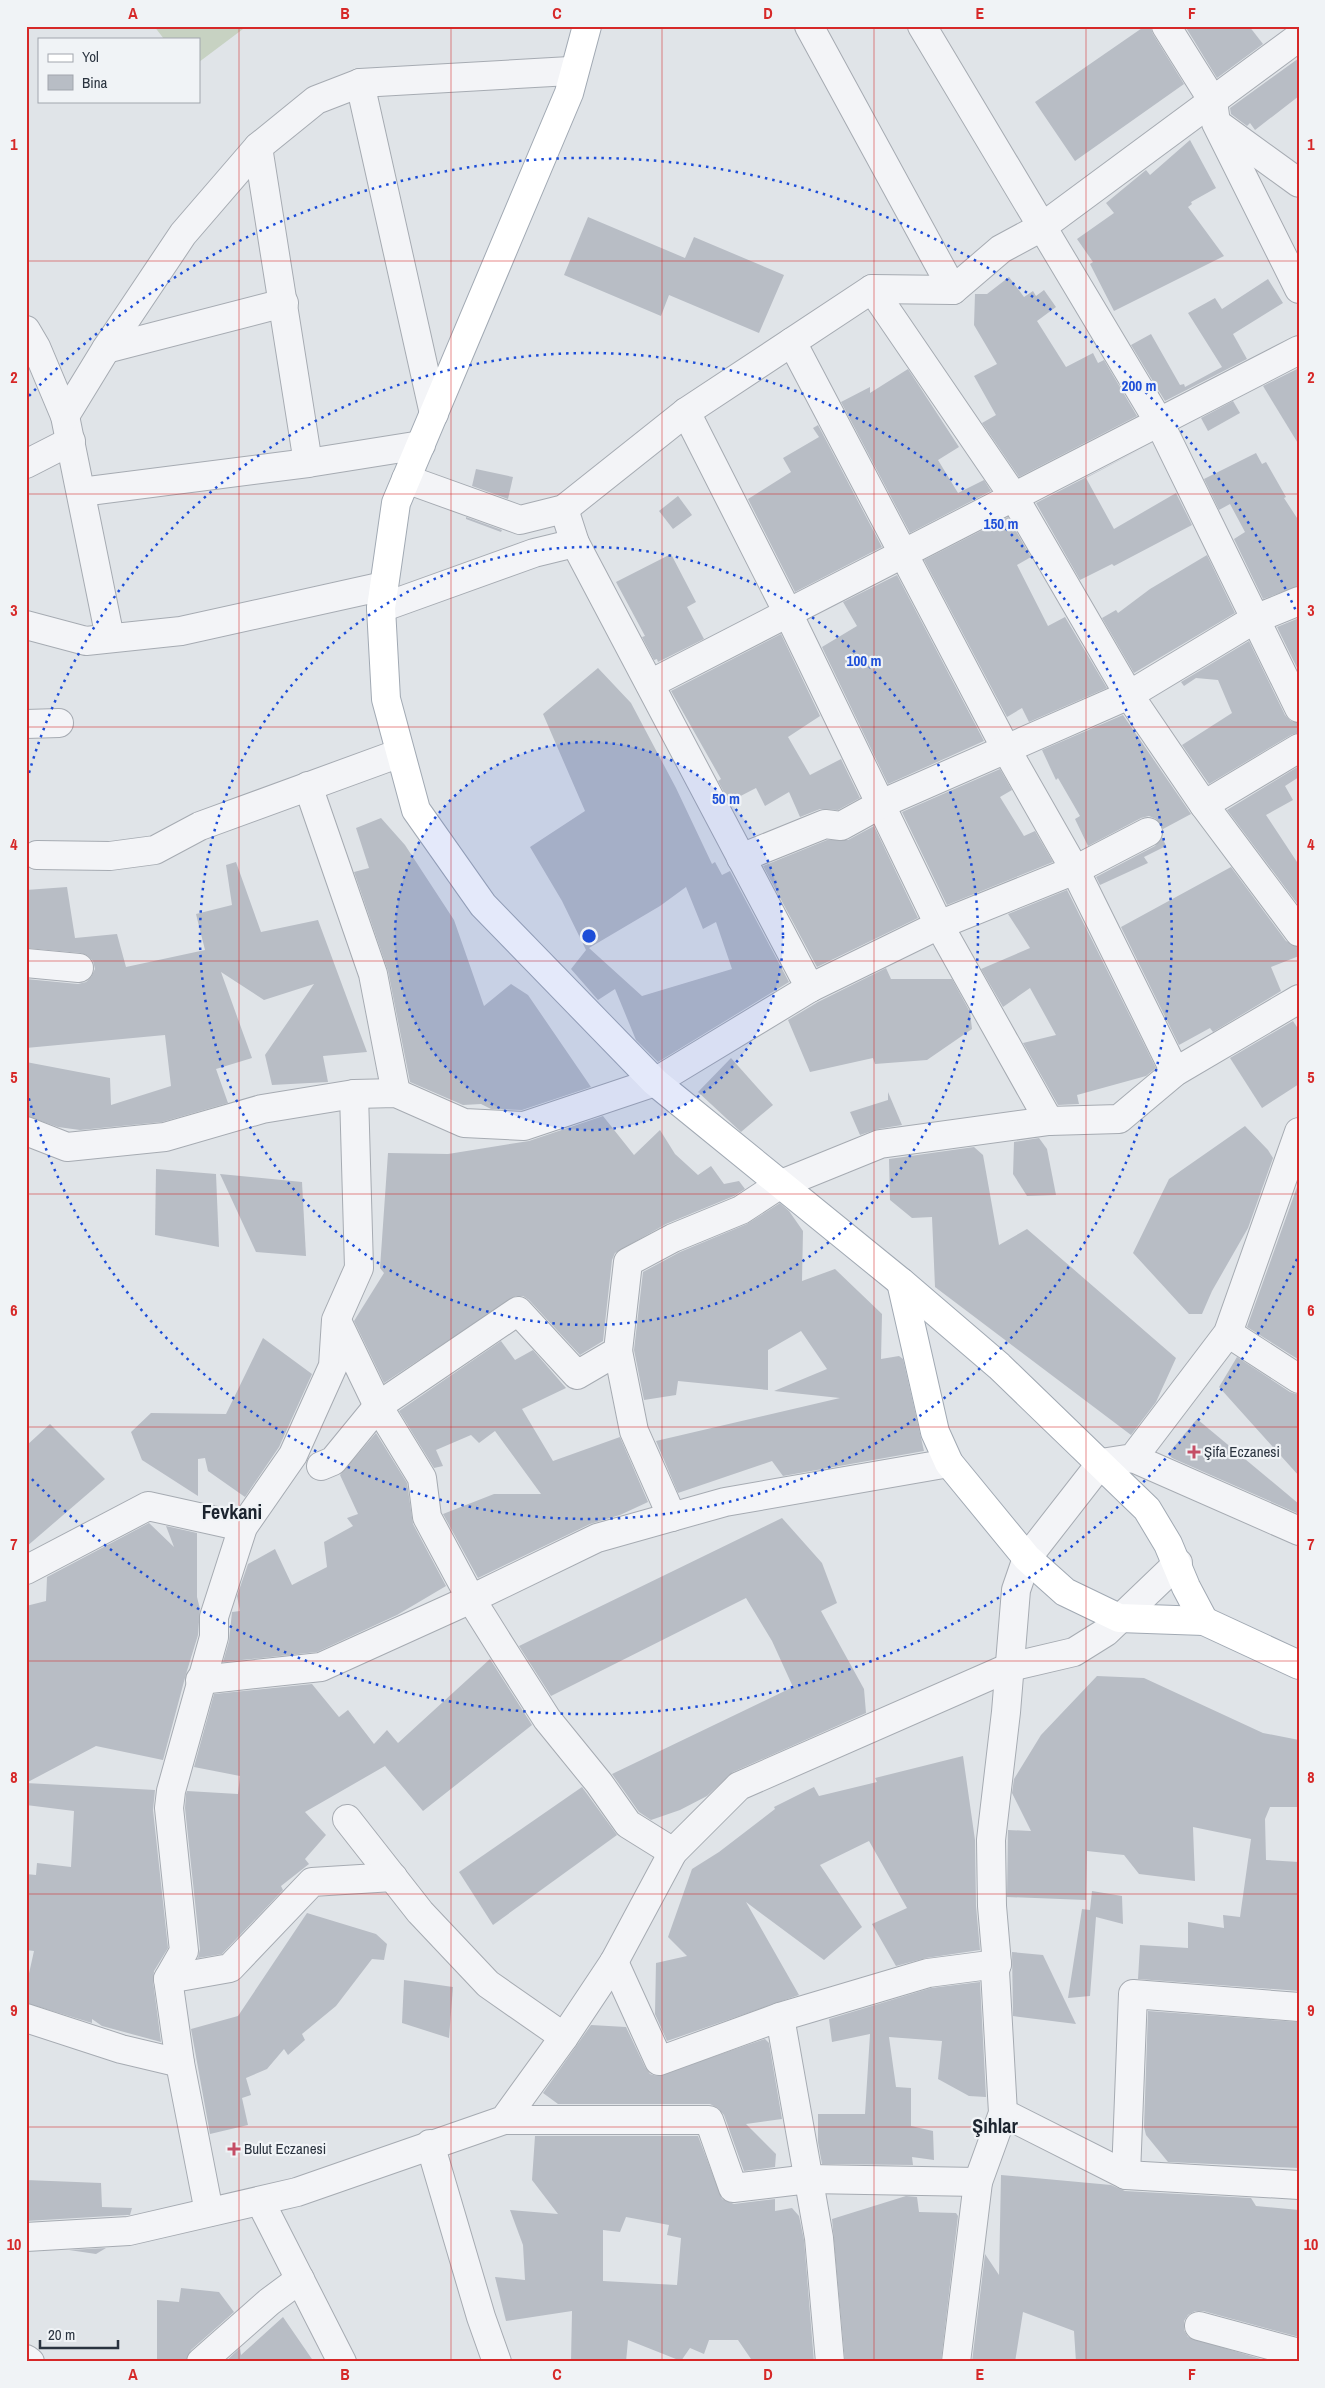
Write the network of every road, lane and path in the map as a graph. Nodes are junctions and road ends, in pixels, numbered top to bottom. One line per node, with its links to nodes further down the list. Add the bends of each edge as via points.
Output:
1 (573, 26): 7 (main road)
2 (587, 26): 7 (main road)
3 (809, 26): 15 (street)
4 (922, 26): 12 (street)
5 (1166, 26): 9 (street)
6 (1299, 38): 9 (street)
7 (570, 82): 8 (street); 22 (main road)
8 (360, 83): 10 (street, via 316,100); 22 (street)
9 (1214, 112): 11 (street); 12 (street); 14 (street)
10 (258, 148): 16 (street); 19 (street, via 183,234)
11 (1299, 183)
12 (1042, 227): 15 (street, via 1001,249); 23 (street)
13 (872, 289): 15 (street); 18 (street); 30 (street)
14 (1299, 289)
15 (953, 290)
16 (284, 303): 19 (street); 26 (street)
17 (26, 330): 24 (street)
18 (792, 342): 21 (street); 33 (street)
19 (106, 349): 24 (street)
20 (1299, 350): 23 (street)
21 (686, 412): 31 (street); 36 (street)
22 (434, 414): 25 (main road)
23 (1159, 422): 30 (street); 37 (street)
24 (68, 428): 27 (street); 29 (street)
25 (421, 445): 26 (street); 28 (main road)
26 (308, 463): 29 (street)
27 (26, 464)
28 (406, 479): 31 (street, via 520,520); 34 (main road, via 396,503)
29 (81, 492): 39 (street)
30 (1014, 497): 33 (street); 41 (street)
31 (564, 509): 32 (street)
32 (575, 543): 34 (street); 40 (street)
33 (903, 554): 36 (street); 45 (street)
34 (382, 597): 39 (street, via 180,631); 47 (main road, via 386,699)
35 (1299, 600): 37 (street)
36 (788, 613): 40 (street); 49 (street)
37 (1256, 619): 41 (street); 42 (street)
38 (26, 625): 39 (street, via 86,641)
39 (110, 638)
40 (650, 684): 53 (street)
41 (1129, 695): 45 (street); 50 (street)
42 (1299, 708)
43 (59, 723): 44 (street)
44 (26, 724)
45 (1005, 748): 49 (street); 54 (street)
46 (1299, 748): 50 (street)
47 (400, 753): 48 (street); 62 (main road, via 416,810 483,904)
48 (308, 786): 52 (street, via 200,826 155,850 110,856); 63 (street, via 373,974)
49 (881, 804): 53 (street, via 841,826 825,824); 55 (street)
50 (1204, 805): 56 (street)
51 (1148, 832): 54 (street)
52 (37, 855)
53 (741, 858): 59 (street)
54 (1075, 870): 55 (street); 61 (street)
55 (939, 925): 59 (street); 65 (street)
56 (1299, 932)
57 (26, 963): 58 (street)
58 (79, 968)
59 (810, 988): 62 (street)
60 (1299, 999): 61 (street)
61 (1175, 1072): 65 (street, via 1119,1119)
62 (656, 1082): 63 (street, via 524,1126 464,1123); 68 (main road)
63 (396, 1093): 64 (street)
64 (354, 1094): 66 (street, via 262,1109 165,1137 67,1146); 70 (street, via 359,1268)
65 (1049, 1121): 68 (street, via 880,1144)
66 (26, 1131)
67 (1297, 1140): 71 (street)
68 (779, 1185): 69 (main road); 72 (street, via 741,1210 673,1238 628,1262)
69 (901, 1282): 76 (main road, via 935,1432); 77 (main road, via 999,1366)
70 (336, 1320): 74 (street); 80 (street, via 333,1366 293,1454)
71 (1228, 1333): 73 (street); 75 (street)
72 (618, 1351): 74 (street, via 577,1375 518,1311); 79 (street, via 634,1431)
73 (1299, 1379)
74 (378, 1406): 78 (street, via 333,1461); 85 (street, via 422,1478 427,1517)
75 (1133, 1458): 77 (street); 81 (street)
76 (949, 1463): 79 (street, via 725,1502); 82 (main road)
77 (1101, 1463): 82 (street); 83 (main road, via 1147,1509)
78 (321, 1466)
79 (672, 1516): 85 (street, via 597,1538)
80 (244, 1528): 84 (street, via 148,1506); 90 (street, via 214,1617 214,1637)
81 (1299, 1531)
82 (1027, 1558): 86 (main road, via 1065,1592); 89 (street, via 1016,1590)
83 (1178, 1563): 86 (street); 87 (main road, via 1186,1587)
84 (26, 1570)
85 (471, 1599): 90 (street, via 321,1667); 92 (street, via 547,1719 599,1782 628,1824)
86 (1120, 1618): 87 (main road); 89 (street, via 1106,1632 1074,1652)
87 (1204, 1621): 88 (main road)
88 (1299, 1665)
89 (1010, 1666): 92 (street, via 739,1786); 95 (street, via 991,1840)
90 (200, 1680): 96 (street, via 169,1808 184,1951)
91 (347, 1819): 93 (street)
92 (673, 1852): 94 (street)
93 (393, 1877): 96 (street, via 312,1882 230,1968); 100 (street, via 420,1912 488,1984)
94 (614, 1962): 98 (street, via 659,2061); 100 (street)
95 (997, 1964): 98 (street, via 928,1973); 102 (street)
96 (168, 1979): 101 (street)
97 (1299, 2008): 105 (street, via 1133,1994)
98 (780, 2017): 106 (street)
99 (26, 2018): 101 (street, via 121,2049)
100 (564, 2036): 103 (street)
101 (180, 2063): 110 (street)
102 (1003, 2113): 105 (street); 107 (street)
103 (504, 2120): 104 (street); 106 (street, via 709,2120 733,2188)
104 (430, 2144): 109 (street, via 297,2192); 119 (street)
105 (1126, 2175): 108 (street)
106 (809, 2178): 107 (street); 120 (street, via 819,2238)
107 (978, 2182): 121 (street)
108 (1299, 2185)
109 (260, 2201): 110 (street); 112 (street)
110 (209, 2212): 111 (street, via 128,2231)
111 (26, 2237)
112 (300, 2279): 117 (street); 118 (street)
113 (1199, 2326): 114 (street)
114 (1299, 2353)
115 (26, 2359): 116 (street)
116 (30, 2362)
117 (201, 2362)
118 (342, 2362)
119 (496, 2362)
120 (830, 2362)
121 (956, 2362)

